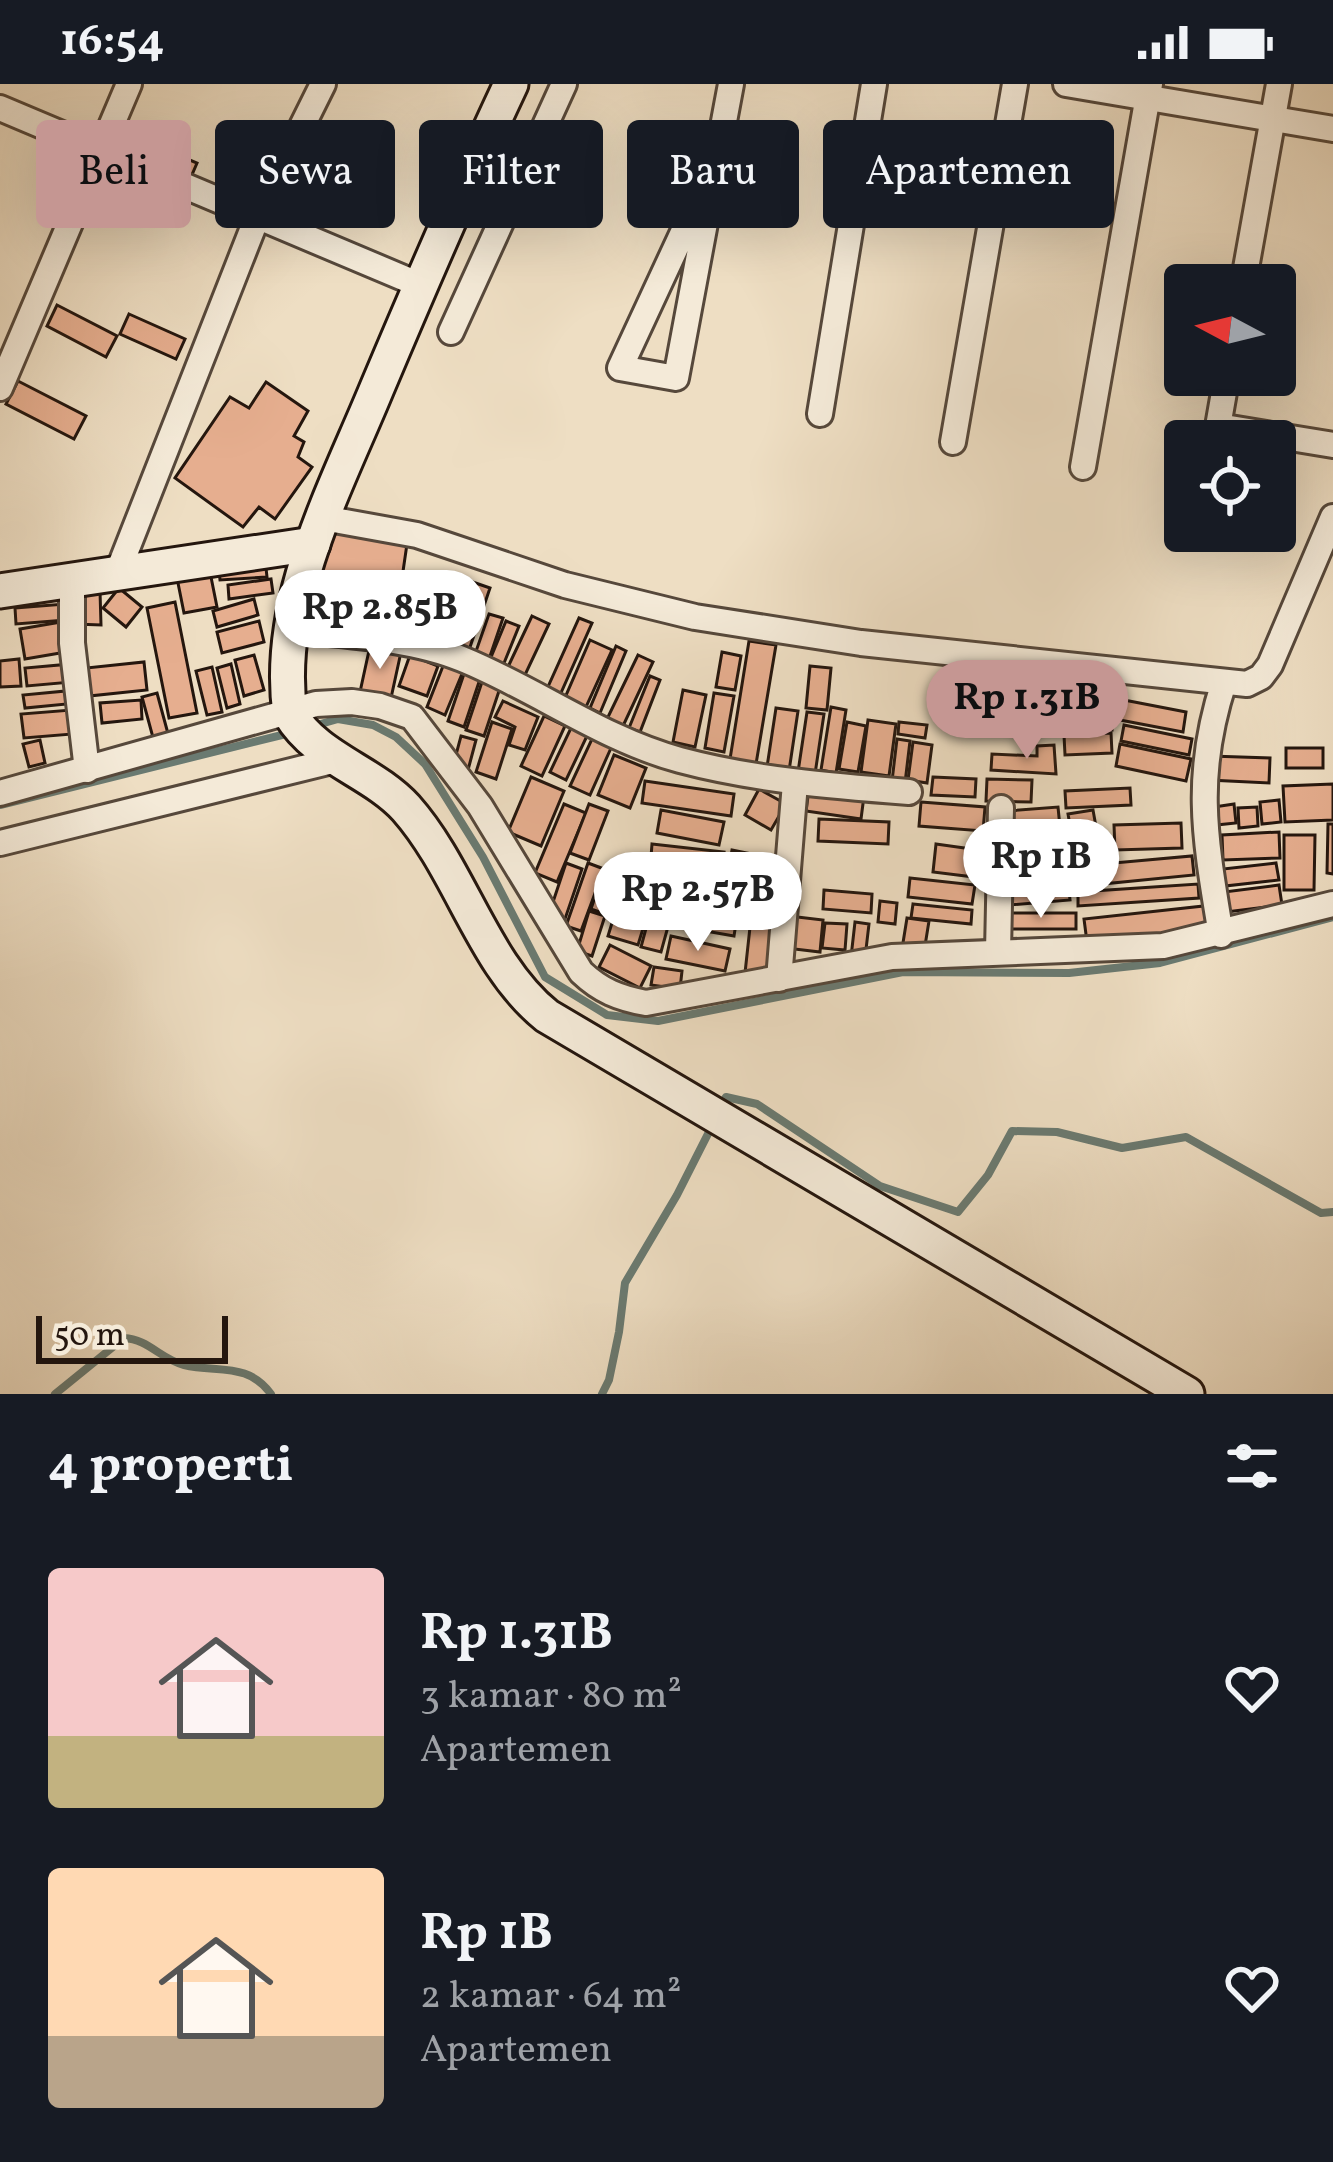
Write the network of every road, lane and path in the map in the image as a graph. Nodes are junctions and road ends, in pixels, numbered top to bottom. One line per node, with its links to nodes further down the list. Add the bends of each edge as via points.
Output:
1 (129, 84): 13 (street)
2 (323, 84): 14 (street)
3 (511, 84): 15 (street)
4 (564, 84): 16 (street)
5 (731, 84): 17 (street)
6 (874, 84): 30 (street)
7 (1015, 84): 31 (street)
8 (1066, 84): 10 (street)
9 (1279, 84): 12 (street)
10 (1149, 91): 12 (street); 34 (street)
11 (0, 108): 18 (street)
12 (1272, 119): 19 (street); 26 (street)
13 (113, 120)
14 (305, 120)
15 (494, 120)
16 (548, 120)
17 (724, 120)
18 (36, 123)
19 (1333, 129)
20 (717, 159): 20 (street, via 668,263 620,368 676,378)
21 (67, 228): 29 (street)
22 (253, 228): 37 (street)
23 (290, 228): 27 (street)
24 (445, 228): 27 (street)
25 (499, 228): 28 (street)
26 (1247, 264)
27 (420, 284): 36 (street)
28 (451, 332)
29 (0, 388)
30 (820, 414)
31 (953, 442)
32 (1296, 442): 33 (street)
33 (1333, 445)
34 (1083, 466)
35 (1333, 517): 41 (street, via 1270,664 1247,684)
36 (318, 531): 37 (street); 40 (street); 41 (street, via 417,535 565,585 695,617)
37 (117, 574): 38 (street)
38 (71, 580): 39 (street); 43 (street)
39 (0, 591)
40 (289, 629): 42 (street); 44 (street, via 459,658 677,759)
41 (1224, 682): 50 (street, via 1201,790)
42 (310, 735): 43 (street); 48 (street); 52 (street, via 316,704 380,706 412,718 480,806 597,987 646,1003); 53 (street, via 402,803 526,1000 547,1016)
43 (87, 770): 46 (street)
44 (795, 783): 45 (street); 52 (street)
45 (909, 792)
46 (0, 793)
47 (1001, 808): 51 (street)
48 (0, 843)
49 (1333, 904): 50 (street)
50 (1221, 935): 51 (street, via 1163,946)
51 (998, 952): 52 (street, via 892,957)
52 (778, 979)
53 (1187, 1394)

